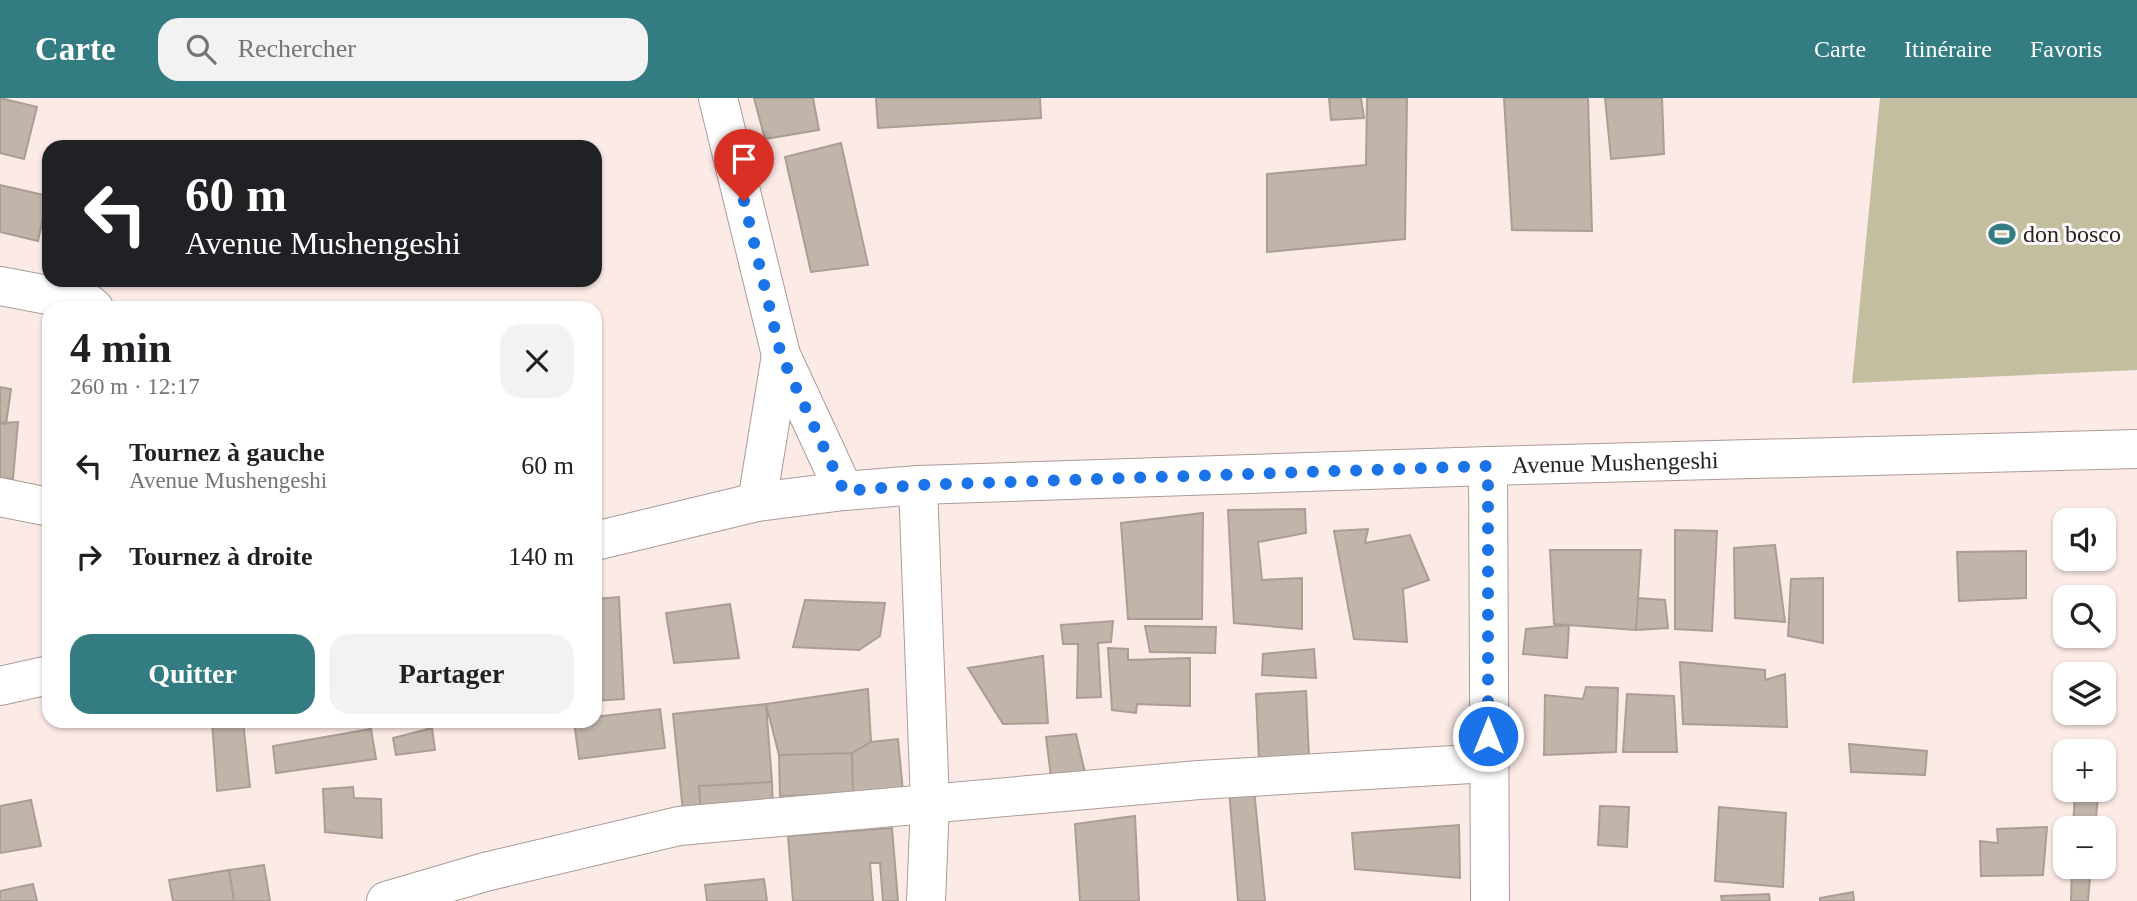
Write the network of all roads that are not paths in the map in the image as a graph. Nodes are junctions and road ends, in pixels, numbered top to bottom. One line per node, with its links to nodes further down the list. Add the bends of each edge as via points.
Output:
1 (718, 98): 4 (street)
2 (0, 286): 3 (street)
3 (79, 301)
4 (781, 355): 8 (street); 10 (street)
5 (2137, 449): 6 (street, Avenue Mushengeshi)
6 (1488, 466): 7 (street, Avenue Mushengeshi); 15 (street)
7 (918, 485): 8 (street, Avenue Mushengeshi); 16 (street)
8 (844, 491): 10 (street, Avenue Mushengeshi)
9 (0, 497): 11 (street)
10 (757, 502): 12 (street, Avenue Mushengeshi)
11 (42, 506)
12 (602, 539)
13 (42, 677): 14 (street)
14 (0, 686)
15 (1488, 763): 16 (street, via 1199,780); 19 (street)
16 (930, 803): 17 (street, via 679,826 485,872); 18 (street)
17 (386, 901)
18 (926, 901)
19 (1490, 901)

